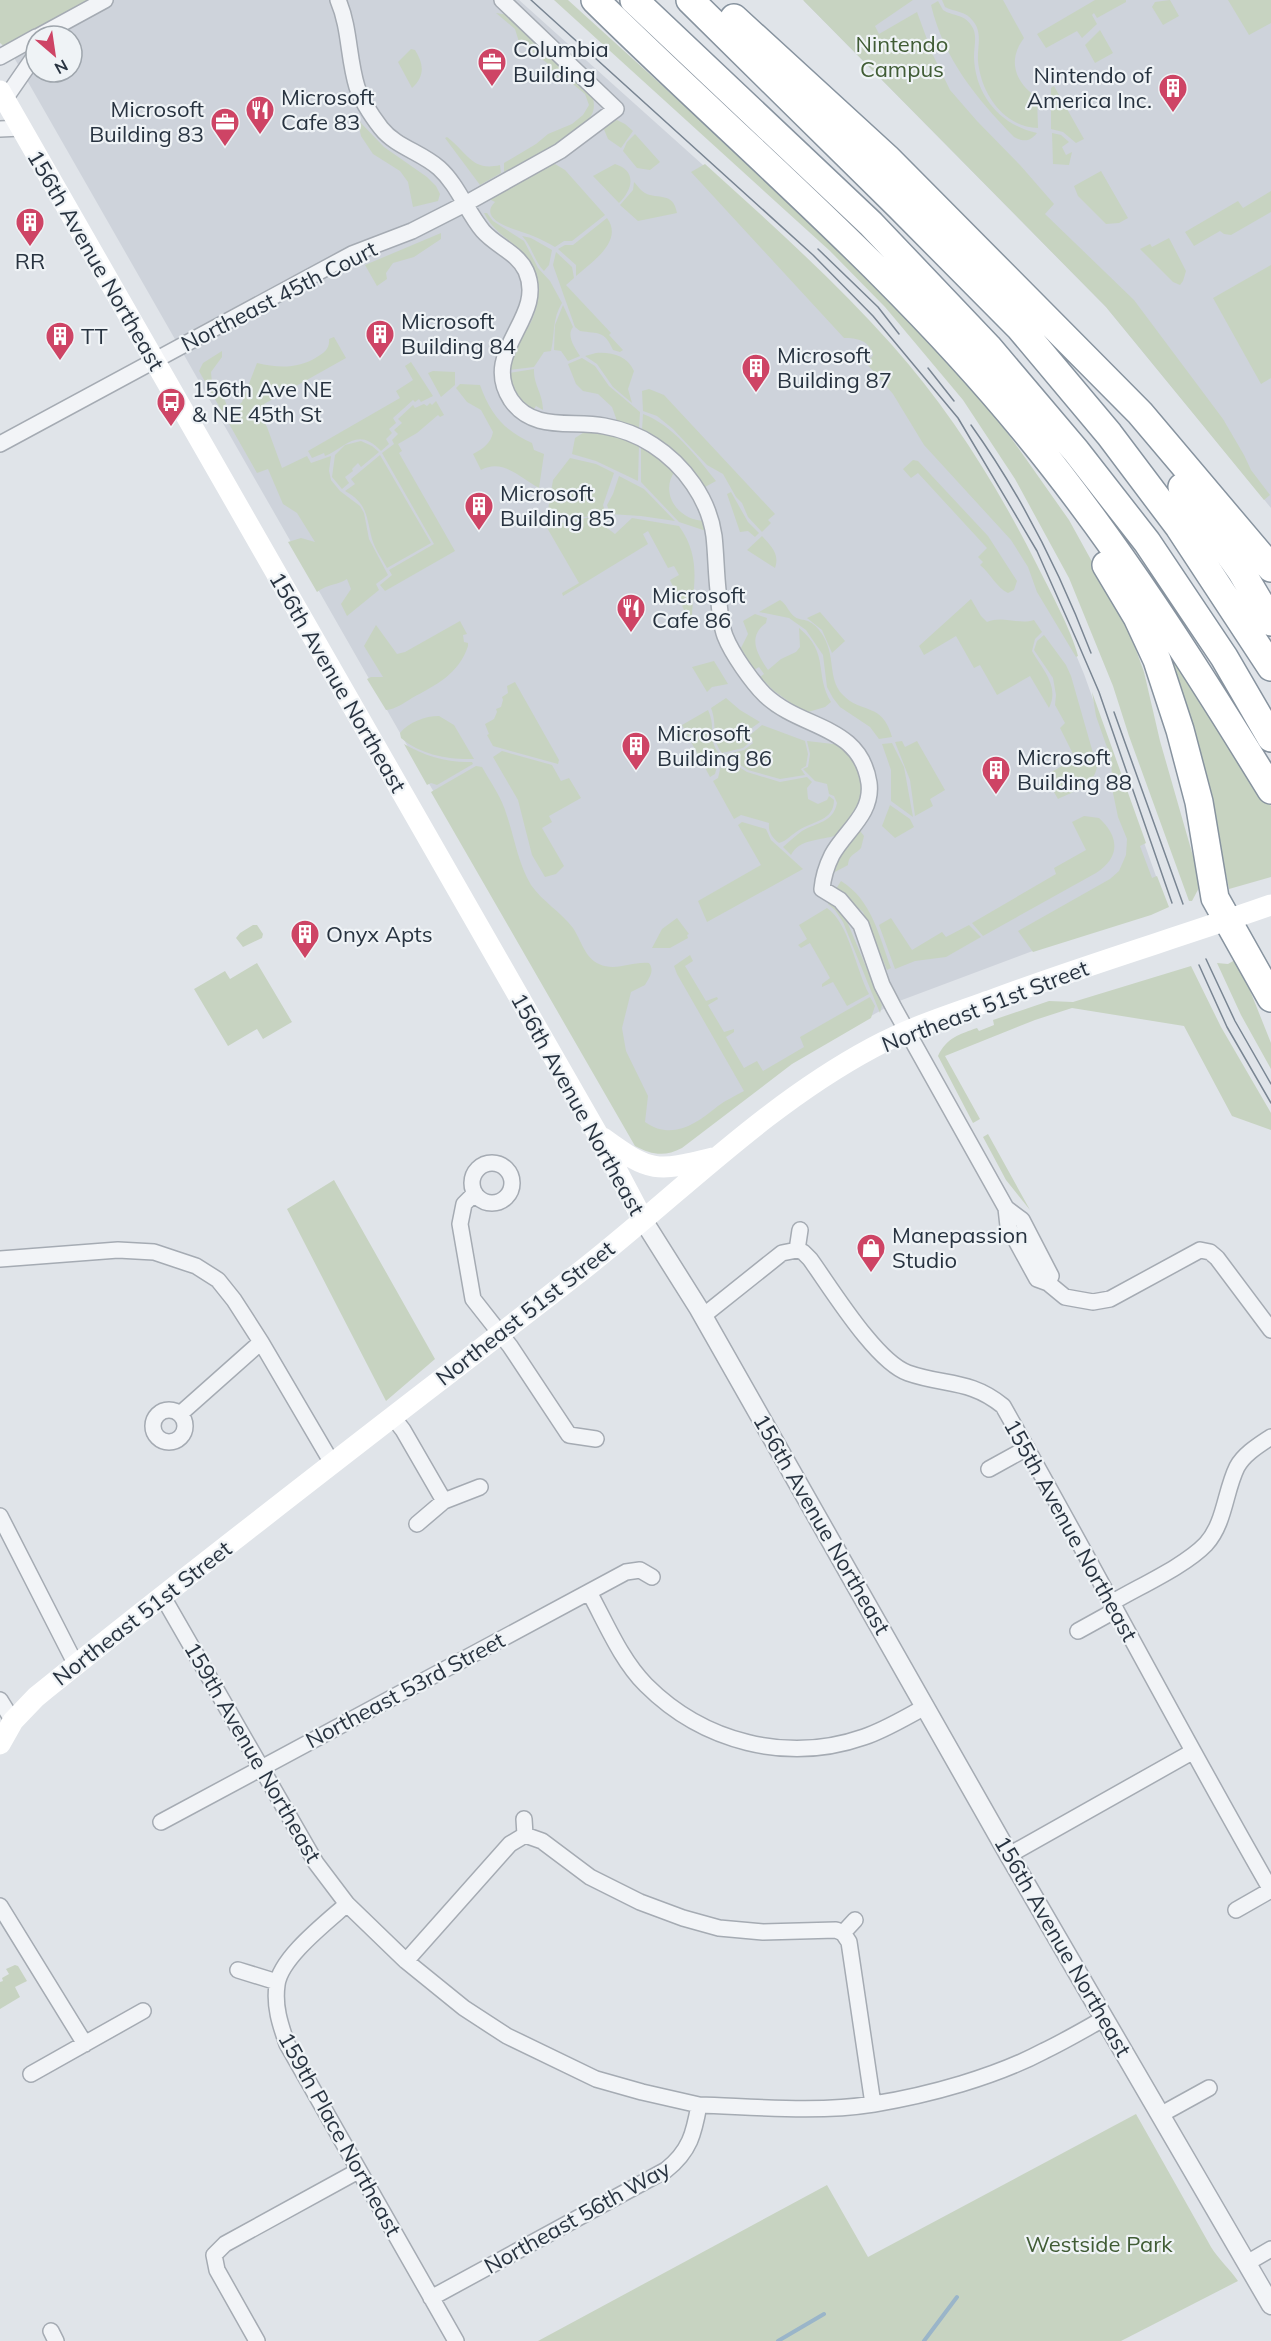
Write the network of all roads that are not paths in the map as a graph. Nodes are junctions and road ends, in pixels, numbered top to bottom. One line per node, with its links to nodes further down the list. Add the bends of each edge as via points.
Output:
1 (105, 0): 8 (street)
2 (338, 0): 16 (street, via 357,87 368,110 397,143 438,167)
3 (502, 0): 16 (street, Northeast 45th Court, via 615,109 560,151)
4 (634, 0): 24 (highway, via 871,224 988,347 1147,542 1224,657)
5 (690, 0): 23 (highway, via 1020,328 1109,434 1179,527)
6 (715, 0): 17 (highway, via 888,159)
7 (597, 3): 19 (highway, via 918,311)
8 (84, 12): 9 (street); 10 (street)
9 (61, 24)
10 (67, 24)
11 (24, 44): 12 (street)
12 (0, 57)
13 (24, 68): 14 (street)
14 (2, 95): 15 (main road, 156th Avenue Northeast)
15 (10, 128): 18 (main road, 156th Avenue Northeast)
16 (465, 204): 18 (street, Northeast 45th Court, via 412,231 352,254); 29 (street, via 483,231 518,259 530,282 530,300 503,363 503,383 514,404 542,422 624,430 652,444 678,464 708,511 714,536 719,610 725,637 742,665 765,695 784,710 847,740 864,765 869,784 867,804 831,856 822,889 840,900 861,926 882,985)
17 (1043, 316): 21 (highway, via 1140,413); 22 (highway, via 1197,506)
18 (154, 361): 20 (street, Northeast 45th Court); 30 (main road, 156th Avenue Northeast)
19 (1025, 431): 25 (highway, via 1126,564); 27 (highway, via 1137,617 1157,660 1194,777 1215,898)
20 (0, 444)
21 (1271, 568)
22 (1271, 622)
23 (1271, 667)
24 (1271, 738)
25 (1271, 790)
26 (1271, 905): 27 (main road, Northeast 51st Street)
27 (1227, 920): 28 (highway); 29 (main road, Northeast 51st Street, via 1064,973)
28 (1271, 998)
29 (906, 1031): 31 (main road, Northeast 51st Street, via 811,1085); 38 (street, via 1006,1208 1022,1220 1051,1276 1048,1283 1065,1297 1093,1302 1110,1299 1200,1250 1217,1258)
30 (597, 1133): 31 (main road, via 628,1157 650,1167 672,1167); 33 (main road, 156th Avenue Northeast)
31 (719, 1157): 33 (main road, Northeast 51st Street)
32 (475, 1193): 39 (street, via 461,1213 464,1256 473,1299)
33 (643, 1220): 37 (street, 156th Avenue Northeast); 39 (main road, Northeast 51st Street)
34 (800, 1230): 35 (street)
35 (797, 1250): 37 (street, via 782,1253); 45 (street, 155th Avenue Northeast, via 810,1259 877,1351 891,1364 908,1373 988,1394 1003,1406)
36 (0, 1259): 40 (street, via 118,1250 154,1252 196,1266 218,1280)
37 (703, 1316): 59 (street, 156th Avenue Northeast)
38 (1271, 1330)
39 (500, 1332): 42 (main road, Northeast 51st Street); 44 (street, via 569,1435)
40 (261, 1342): 41 (street); 46 (street)
41 (180, 1414)
42 (392, 1416): 46 (main road, Northeast 51st Street); 49 (street)
43 (1271, 1437): 55 (street, via 1238,1467 1207,1543)
44 (596, 1439)
45 (1027, 1448): 47 (street); 55 (street, 155th Avenue Northeast)
46 (332, 1463): 54 (main road, Northeast 51st Street)
47 (989, 1469)
48 (480, 1487): 49 (street)
49 (444, 1501): 51 (street)
50 (0, 1516): 57 (street)
51 (417, 1524)
52 (652, 1576): 53 (street, Northeast 53rd Street, via 640,1570 626,1572)
53 (589, 1592): 59 (street, via 618,1646 645,1683 705,1729 741,1743 790,1748 833,1746 866,1737); 63 (street, Northeast 53rd Street)
54 (163, 1597): 57 (main road, Northeast 51st Street); 63 (street, 159th Avenue Northeast)
55 (1114, 1606): 56 (street); 62 (street, 155th Avenue Northeast)
56 (1078, 1631)
57 (78, 1663): 60 (main road, Northeast 51st Street)
58 (0, 1700): 60 (street)
59 (926, 1707): 67 (street, 156th Avenue Northeast)
60 (13, 1721): 61 (main road, Northeast 51st Street)
61 (0, 1744)
62 (1192, 1752): 67 (street); 68 (street, 155th Avenue Northeast)
63 (261, 1767): 65 (street, Northeast 53rd Street); 69 (street, 159th Avenue Northeast, via 316,1863)
64 (524, 1819): 66 (street)
65 (161, 1822)
66 (525, 1836): 73 (street, via 542,1841 590,1877 684,1918 719,1928); 74 (street, via 510,1844)
67 (1009, 1855): 78 (street, 156th Avenue Northeast)
68 (1271, 1890): 71 (street)
69 (347, 1904): 74 (street, 159th Avenue Northeast); 76 (street, via 287,1961)
70 (0, 1905): 79 (street)
71 (1236, 1910)
72 (855, 1920): 73 (street)
73 (843, 1933): 83 (street, via 849,1942)
74 (406, 1961): 82 (street, 159th Avenue Northeast, via 464,2008 517,2041 596,2079)
75 (238, 1970): 76 (street)
76 (276, 1983): 85 (street, 159th Place Northeast, via 277,2015 287,2044)
77 (143, 2011): 79 (street)
78 (1105, 2018): 83 (street, via 1043,2052 992,2073); 84 (street, 156th Avenue Northeast)
79 (84, 2044): 80 (street)
80 (31, 2074)
81 (1209, 2088): 84 (street)
82 (699, 2104): 83 (street, via 821,2108); 88 (street, Northeast 56th Way, via 690,2144 666,2170)
83 (873, 2104)
84 (1160, 2115): 87 (street, 156th Avenue Northeast)
85 (358, 2171): 88 (street, 159th Place Northeast); 90 (street, via 208,2253)
86 (1271, 2249): 87 (street)
87 (1247, 2263): 89 (street, 156th Avenue Northeast)
88 (431, 2298): 91 (street, 159th Place Northeast)
89 (1271, 2305)
90 (257, 2341)
91 (456, 2341)

